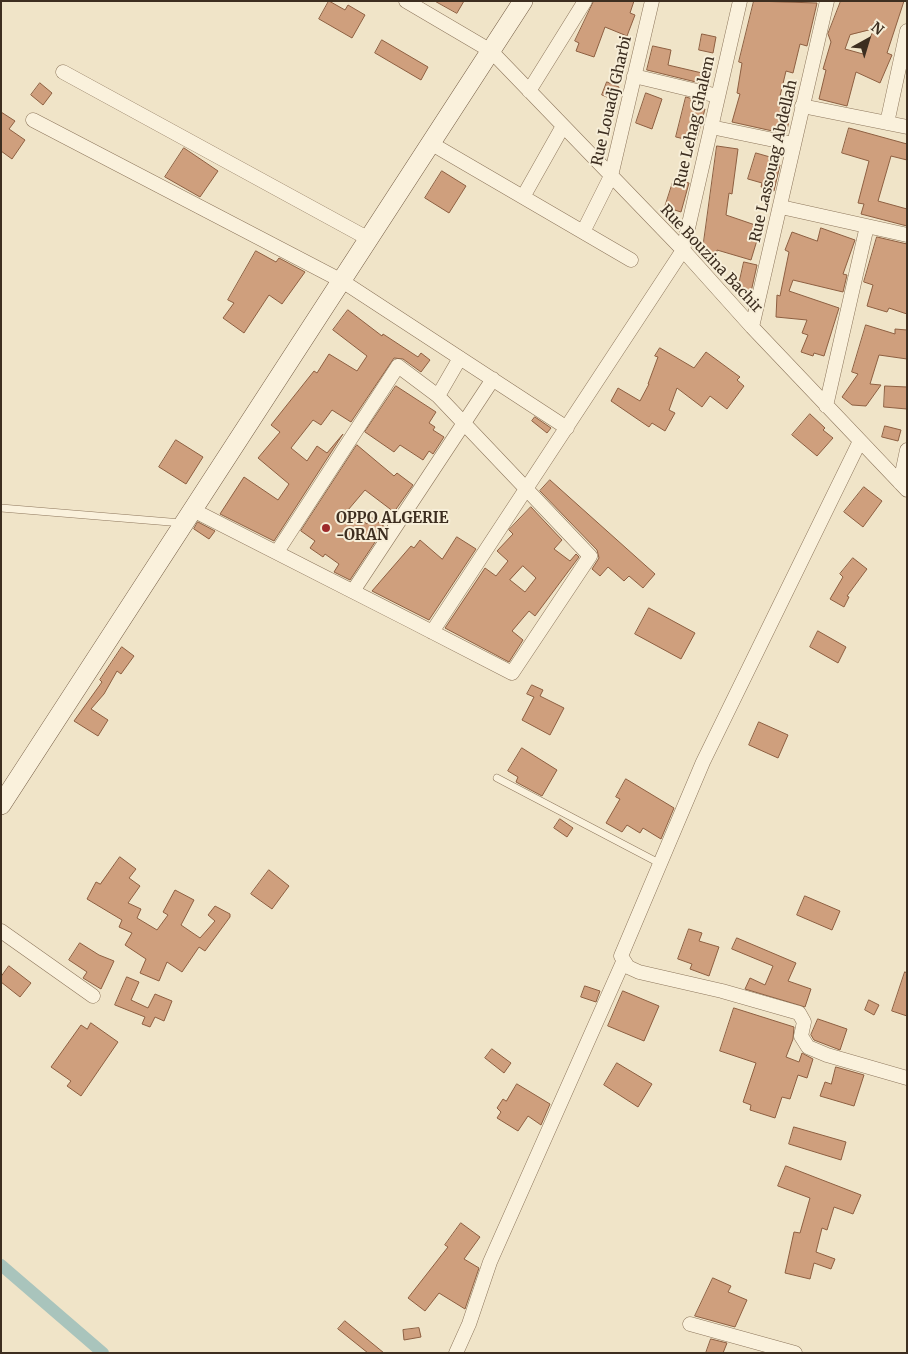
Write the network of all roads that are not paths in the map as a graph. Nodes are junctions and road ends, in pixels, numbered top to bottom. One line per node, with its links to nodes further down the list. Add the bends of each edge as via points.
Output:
1 (406, 1): 8 (street, Rue Bouzina Bachir)
2 (523, 1): 8 (main road)
3 (585, 1): 11 (street)
4 (652, 1): 10 (street, Rue Louadj Gharbi)
5 (740, 1): 12 (street, Rue Lehag Ghalem)
6 (827, 1): 13 (street, Rue Lassouag Abdellah)
7 (907, 31): 15 (street)
8 (491, 51): 11 (street, Rue Bouzina Bachir); 19 (main road)
9 (63, 72): 27 (street)
10 (634, 76): 12 (street); 21 (street, Rue Louadj Gharbi)
11 (529, 90): 16 (street, Rue Bouzina Bachir)
12 (718, 96): 17 (street, Rue Lehag Ghalem)
13 (802, 106): 15 (street); 20 (street, Rue Lassouag Abdellah)
14 (33, 120): 30 (street)
15 (887, 123): 18 (street)
16 (563, 126): 21 (street, Rue Bouzina Bachir); 22 (street)
17 (711, 127): 20 (street); 28 (street, Rue Lehag Ghalem)
18 (907, 127)
19 (432, 144): 22 (street); 27 (main road)
20 (793, 144): 23 (street, Rue Lassouag Abdellah)
21 (611, 176): 25 (street, Rue Louadj Gharbi); 28 (street, Rue Bouzina Bachir)
22 (524, 198): 25 (street)
23 (781, 207): 24 (street); 31 (street, Rue Lassouag Abdellah)
24 (867, 226): 26 (street); 35 (street)
25 (583, 232): 29 (street)
26 (907, 235)
27 (369, 239): 30 (main road)
28 (683, 250): 31 (street, Rue Bouzina Bachir); 37 (street)
29 (630, 260)
30 (342, 281): 32 (street); 43 (main road)
31 (752, 327): 35 (street, Rue Bouzina Bachir)
32 (460, 358): 33 (street); 34 (street)
33 (493, 379): 36 (street); 37 (street)
34 (438, 396): 36 (street); 44 (street, via 398,366)
35 (826, 406): 38 (street, Rue Bouzina Bachir)
36 (464, 423): 41 (street); 45 (street)
37 (567, 428): 41 (street)
38 (860, 441): 40 (street, Rue Bouzina Bachir); 49 (street, via 703,762)
39 (907, 450): 40 (street)
40 (903, 486)
41 (526, 489): 46 (street); 46 (street, via 590,556 512,672)
42 (1, 508): 43 (lane)
43 (189, 516): 44 (street); 48 (main road)
44 (276, 552): 45 (street)
45 (353, 591): 46 (street)
46 (432, 632)
47 (497, 778): 49 (lane)
48 (1, 805)
49 (659, 863): 51 (street, via 626,940 621,956)
50 (1, 931): 52 (street)
51 (623, 962): 53 (street, via 639,972 799,1013 804,1022 801,1036 808,1047); 55 (street, via 490,1262)
52 (93, 996)
53 (907, 1078)
54 (690, 1324): 56 (street)
55 (456, 1353)
56 (794, 1353)

